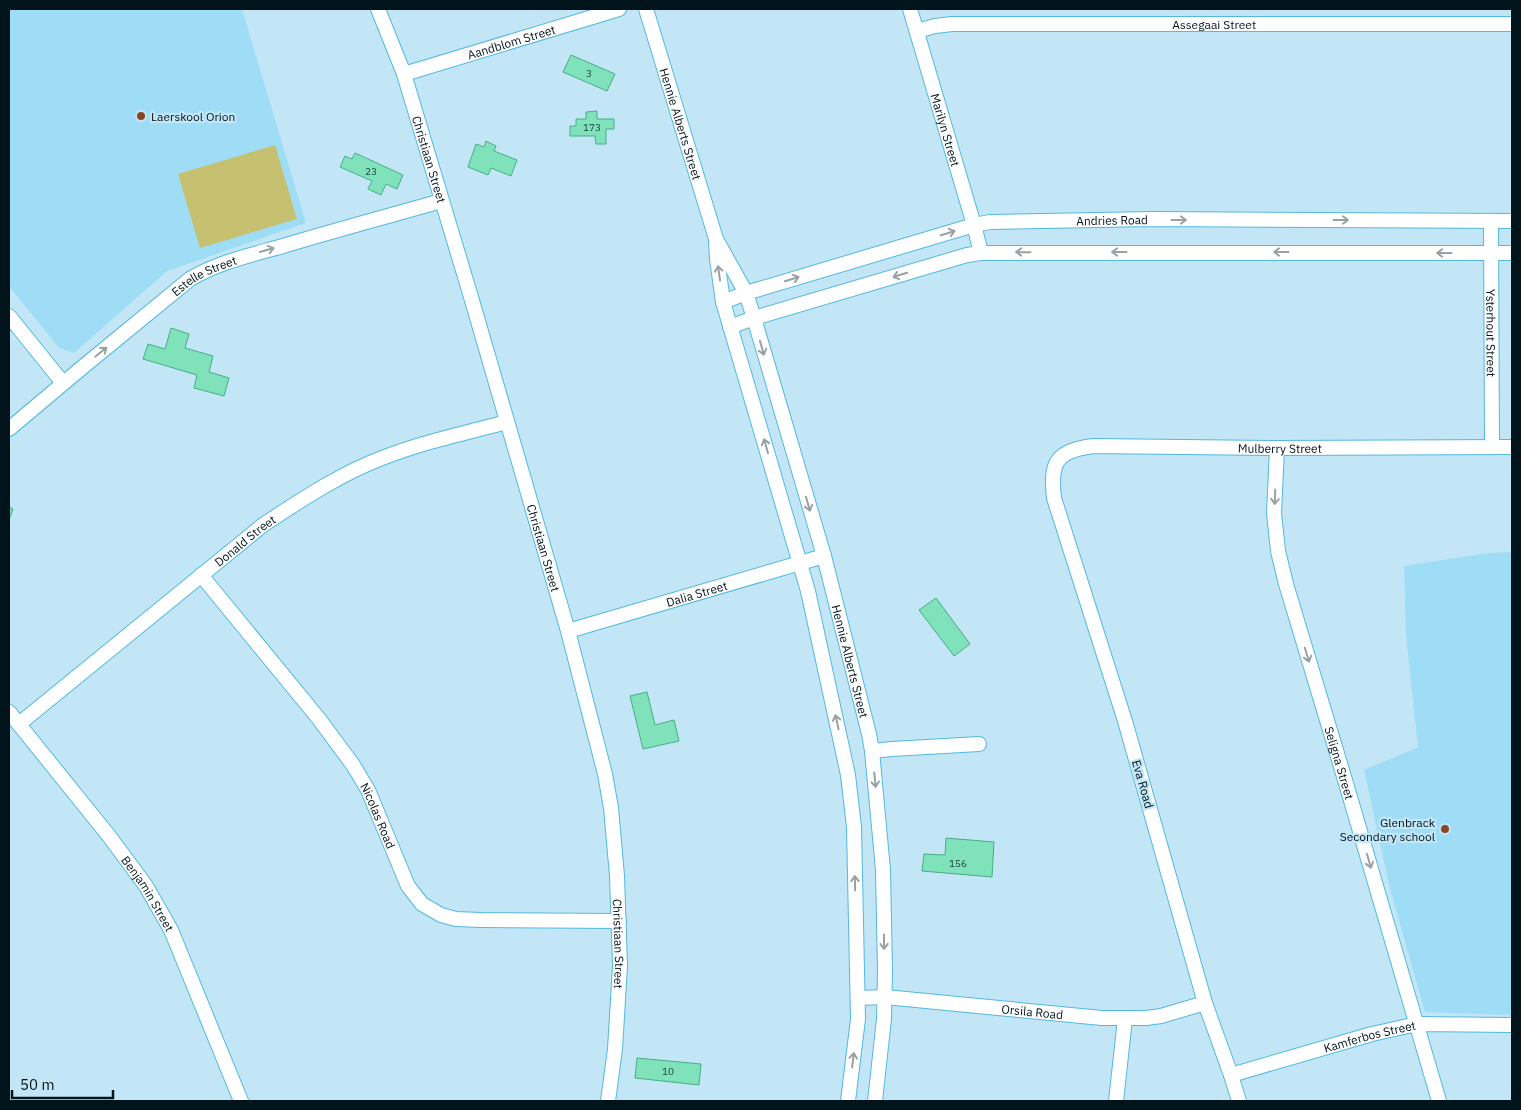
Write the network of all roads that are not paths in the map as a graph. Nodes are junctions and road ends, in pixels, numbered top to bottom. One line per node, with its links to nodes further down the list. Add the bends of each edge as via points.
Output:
1 (378, 9): 7 (street, Christiaan Street)
2 (619, 9): 7 (street, Aandblom Street)
3 (646, 9): 12 (street, Hennie Alberts Street)
4 (910, 9): 6 (street, Marilyn Street)
5 (1512, 24): 6 (street, Assegaai Street, via 952,24)
6 (917, 31): 11 (street, Marilyn Street)
7 (404, 74): 8 (street, Christiaan Street)
8 (442, 201): 21 (street, Estelle Street, one-way to 8, via 190,279 206,270); 22 (street, Christiaan Street)
9 (1491, 221): 10 (street, Andries Road); 11 (street, Andries Road, one-way to 9, via 990,222 1151,220); 14 (street, Ysterhout Street)
10 (1512, 221)
11 (974, 225): 13 (street, Marilyn Street); 16 (street, Andries Road, one-way to 11)
12 (716, 239): 16 (street, Hennie Alberts Street); 17 (street, Hennie Alberts Street, one-way to 12)
13 (981, 253): 14 (street, one-way to 13); 19 (street, one-way to 19)
14 (1492, 253): 15 (street); 24 (street, Ysterhout Street)
15 (1512, 253)
16 (746, 293): 17 (street, Andries Road); 19 (street, Hennie Alberts Street)
17 (723, 302): 20 (street, Hennie Alberts Street)
18 (9, 316): 21 (street)
19 (754, 318): 20 (street); 28 (street, Hennie Alberts Street, one-way to 28)
20 (730, 327): 29 (street, Hennie Alberts Street, one-way to 20)
21 (63, 383): 23 (street, Estelle Street)
22 (507, 422): 30 (street, Donald Street, via 425,443 348,472 263,525); 31 (street, Christiaan Street)
23 (9, 429)
24 (1492, 447): 25 (street, Mulberry Street); 26 (street, Mulberry Street)
25 (1512, 447)
26 (1277, 448): 27 (street, Mulberry Street, via 1093,446 1075,449 1061,456); 41 (street, Seligna Street, one-way to 41, via 1274,513 1286,584)
27 (1055, 467): 39 (street, Eva Road, via 1052,481 1054,498 1125,720)
28 (824, 556): 29 (street, Dalia Street); 35 (street, Hennie Alberts Street)
29 (801, 563): 31 (street, Dalia Street); 38 (street, Hennie Alberts Street, one-way to 29, via 854,827 848,775)
30 (201, 575): 33 (street, Donald Street); 36 (street, Nicolas Road, via 352,764 368,790 408,886 422,904 456,919)
31 (568, 631): 36 (street, Christiaan Street, via 605,774 614,838)
32 (9, 712): 33 (street, Benjamin Street)
33 (19, 724): 44 (street, Benjamin Street, via 146,886 171,930)
34 (978, 744): 35 (street)
35 (872, 751): 37 (street, Hennie Alberts Street, one-way to 37, via 883,870)
36 (619, 921): 45 (street, Christiaan Street, via 619,989)
37 (885, 996): 38 (street, Orsila Road); 40 (street, Orsila Road); 47 (street, Hennie Alberts Street)
38 (858, 998): 46 (street, Hennie Alberts Street, one-way to 38)
39 (1205, 1003): 40 (street, Orsila Road, via 1161,1016); 43 (street, Eva Road)
40 (1125, 1019): 48 (street)
41 (1417, 1024): 42 (street, Kamferbos Street); 43 (street, Kamferbos Street); 50 (street, Seligna Street)
42 (1512, 1025)
43 (1232, 1075): 49 (street, Eva Road)
44 (241, 1101)
45 (608, 1101)
46 (848, 1101)
47 (874, 1101)
48 (1116, 1101)
49 (1239, 1101)
50 (1439, 1101)

